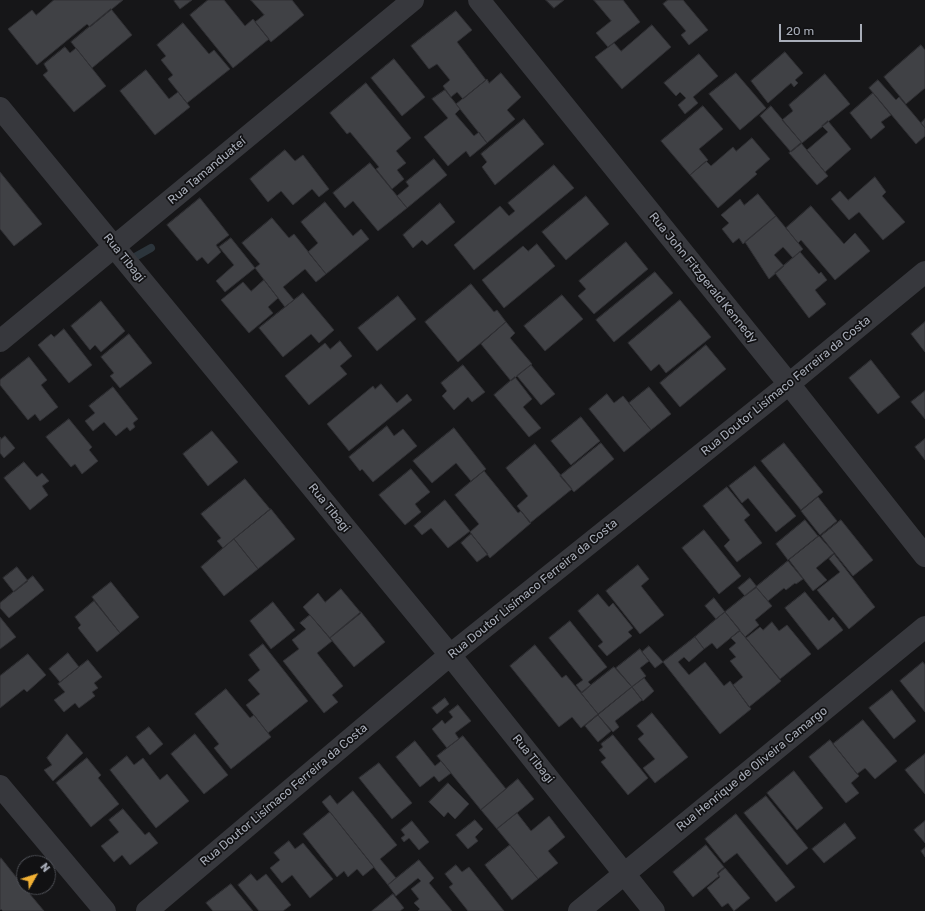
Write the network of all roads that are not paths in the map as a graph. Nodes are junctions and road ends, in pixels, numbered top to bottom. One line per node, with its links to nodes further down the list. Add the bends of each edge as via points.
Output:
1 (413, 0): 4 (street, Rua Tamanduateí)
2 (479, 0): 7 (street, Rua John Fitzgerald Kennedy)
3 (0, 108): 4 (street, Rua Tibagi)
4 (115, 247): 6 (street, Rua Tamanduateí); 10 (street, Rua Tibagi)
5 (925, 272): 7 (street, Rua Doutor Lisímaco Ferreira da Costa)
6 (0, 341)
7 (789, 384): 8 (street, Rua John Fitzgerald Kennedy); 10 (street, Rua Doutor Lisímaco Ferreira da Costa)
8 (925, 556)
9 (925, 627): 12 (street, Rua Henrique de Oliveira Camargo)
10 (450, 655): 12 (street, Rua Tibagi); 14 (street, Rua Doutor Lisímaco Ferreira da Costa)
11 (0, 786): 13 (street)
12 (624, 873): 15 (street, Rua Henrique de Oliveira Camargo); 16 (street, Rua Tibagi)
13 (105, 911)
14 (147, 911)
15 (579, 911)
16 (654, 911)

